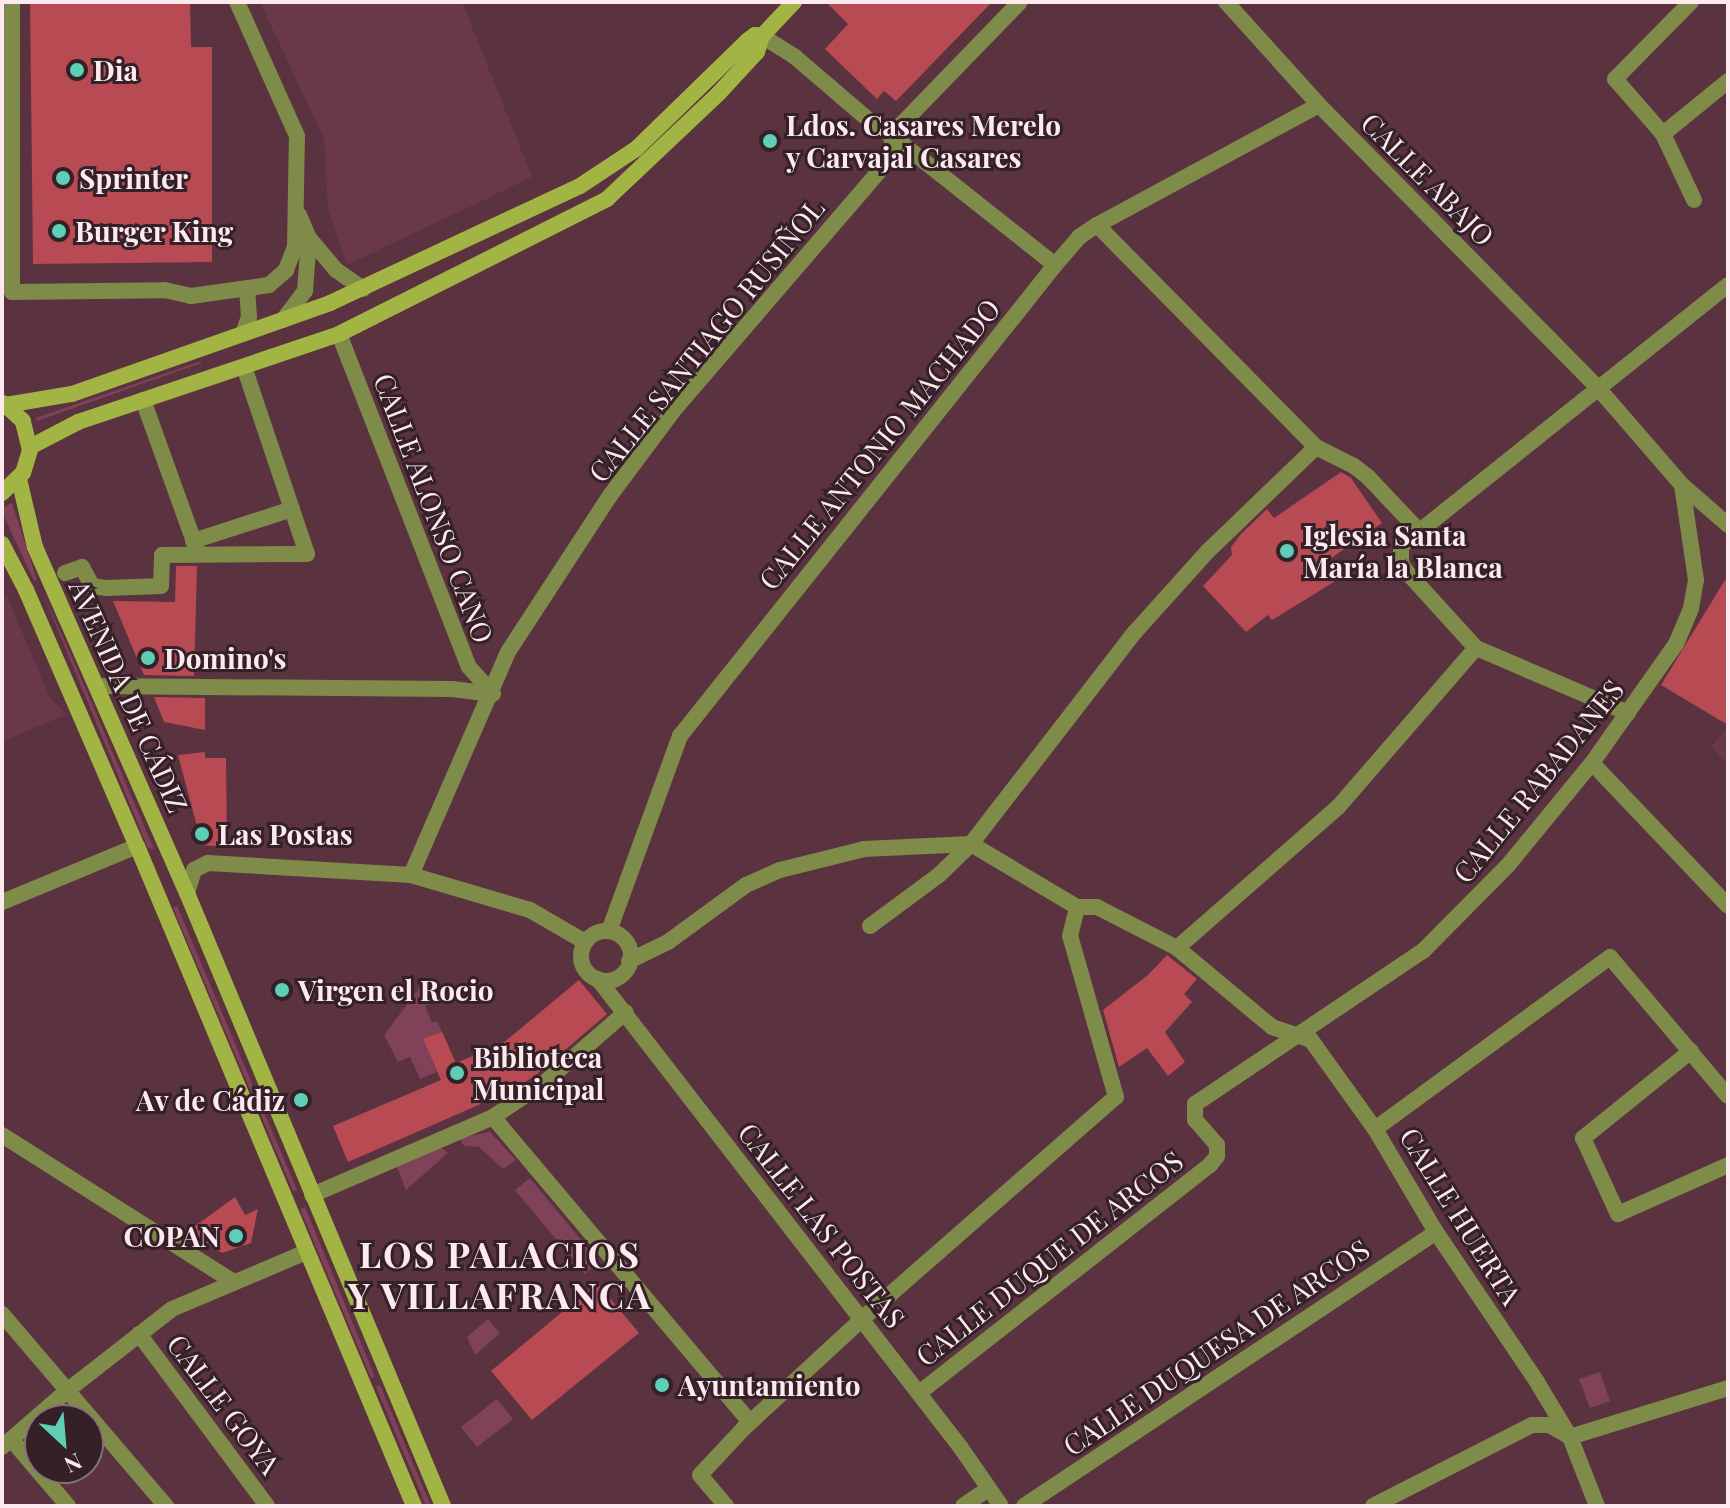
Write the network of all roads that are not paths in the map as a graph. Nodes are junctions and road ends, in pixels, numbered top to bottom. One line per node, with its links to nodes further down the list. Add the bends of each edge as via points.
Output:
1 (12, 2): 19 (street, via 12,292 165,290 191,296)
2 (237, 2): 13 (street, via 297,136)
3 (794, 2): 7 (main road)
4 (1020, 2): 11 (street, CALLE SANTIAGO RUSIÑOL)
5 (1226, 2): 9 (street, CALLE ABAJO)
6 (1691, 2): 10 (street, via 1615,79)
7 (762, 36): 11 (street); 18 (main road, via 747,41 609,170); 22 (main road, via 757,52 719,93 614,194)
8 (1728, 81): 10 (street)
9 (1319, 105): 14 (street, CALLE ANTONIO MACHADO); 24 (street, CALLE ABAJO)
10 (1663, 134): 12 (street)
11 (891, 135): 16 (street); 40 (street, CALLE SANTIAGO RUSIÑOL, via 887,162 673,411 609,497 508,652)
12 (1694, 200)
13 (297, 210): 15 (street); 19 (street, via 290,263 269,285)
14 (1097, 225): 16 (street, CALLE ANTONIO MACHADO); 28 (street)
15 (309, 238): 18 (street, via 343,277); 20 (street, via 305,291)
16 (1055, 265): 51 (street, CALLE ANTONIO MACHADO, via 680,736)
17 (1728, 285): 24 (street)
18 (363, 289): 20 (main road)
19 (247, 291): 21 (street, via 249,317)
20 (283, 320): 21 (main road)
21 (243, 334): 26 (main road, via 72,394)
22 (339, 334): 23 (main road); 40 (street, CALLE ALONSO CANO, via 469,667)
23 (244, 367): 25 (main road); 32 (street)
24 (1598, 388): 30 (street, CALLE ABAJO); 34 (street)
25 (143, 400): 27 (main road, via 78,422); 36 (street)
26 (4, 404): 27 (main road, via 23,421)
27 (30, 447): 29 (main road)
28 (1316, 447): 34 (street, via 1368,477); 43 (street, via 1207,552 1135,632)
29 (19, 479): 31 (main road); 39 (main road, AVENIDA DE CÁDIZ, via 35,547)
30 (1682, 485): 33 (street, CALLE ABAJO); 41 (street, CALLE RABADANES, via 1694,596 1676,644)
31 (2, 493)
32 (292, 509): 36 (street); 36 (street, via 307,554)
33 (1728, 525)
34 (1420, 532): 38 (street, via 1401,546 1401,563)
35 (2, 544): 44 (main road, AVENIDA DE CÁDIZ)
36 (195, 547): 37 (street, via 162,555 161,586 92,586 82,567)
37 (65, 573)
38 (1476, 648): 41 (street); 53 (street, via 1339,806)
39 (97, 686): 40 (street, via 452,689); 46 (main road, AVENIDA DE CÁDIZ)
40 (493, 694): 45 (street, CALLE SANTIAGO RUSIÑOL)
41 (1628, 713): 42 (street, CALLE RABADANES)
42 (1592, 763): 48 (street); 57 (street, CALLE RABADANES, via 1456,922 1402,966)
43 (971, 844): 49 (street, CALLE HUERTA); 50 (street); 54 (street, via 864,849 780,870 746,885 668,942)
44 (137, 846): 47 (street); 66 (main road, AVENIDA DE CÁDIZ)
45 (411, 875): 46 (street, via 208,863 194,870); 52 (street, via 530,910)
46 (187, 893): 64 (main road, AVENIDA DE CÁDIZ)
47 (2, 902)
48 (1728, 906)
49 (1077, 907): 53 (street, CALLE HUERTA, via 1097,907); 69 (street, via 1070,936 1116,1097)
50 (870, 926)
51 (609, 931): 52 (street, via 595,933); 54 (street, via 626,942)
52 (585, 942): 55 (street, via 581,962)
53 (1177, 948): 57 (street, CALLE HUERTA, via 1272,1027)
54 (629, 961): 55 (street, via 618,977)
55 (598, 979): 56 (street, CALLE LAS POSTAS)
56 (626, 1012): 60 (street, via 544,1083); 69 (street, CALLE LAS POSTAS)
57 (1295, 1035): 61 (street, CALLE HUERTA, via 1311,1040); 73 (street, CALLE DUQUE DE ARCOS, via 1195,1104 1195,1120 1217,1145 1210,1165)
58 (1691, 1051): 59 (street); 61 (street, via 1610,957); 63 (street, via 1583,1138 1618,1214)
59 (1728, 1096)
60 (493, 1117): 64 (street); 74 (street)
61 (1375, 1129): 65 (street, CALLE HUERTA)
62 (2, 1135): 67 (street)
63 (1728, 1165)
64 (312, 1195): 82 (main road, AVENIDA DE CÁDIZ)
65 (1436, 1232): 75 (street, CALLE HUERTA); 86 (street, CALLE DUQUESA DE ARCOS)
66 (306, 1252): 67 (street); 81 (main road, AVENIDA DE CÁDIZ)
67 (234, 1282): 70 (street, via 172,1309)
68 (2, 1314): 72 (street)
69 (862, 1319): 73 (street, CALLE LAS POSTAS); 74 (street)
70 (139, 1334): 72 (street); 80 (street, CALLE GOYA)
71 (1728, 1388): 75 (street)
72 (68, 1390): 76 (street); 79 (street)
73 (919, 1393): 77 (street, CALLE LAS POSTAS)
74 (750, 1422): 83 (street, via 700,1475)
75 (1570, 1437): 87 (street, via 1549,1425 1532,1425); 88 (street, CALLE HUERTA)
76 (7, 1443): 78 (street)
77 (988, 1489): 84 (street); 85 (street, CALLE LAS POSTAS)
78 (68, 1506)
79 (166, 1506)
80 (267, 1506)
81 (414, 1506)
82 (443, 1506)
83 (726, 1506)
84 (963, 1506)
85 (1001, 1506)
86 (1024, 1506)
87 (1373, 1506)
88 (1597, 1506)

